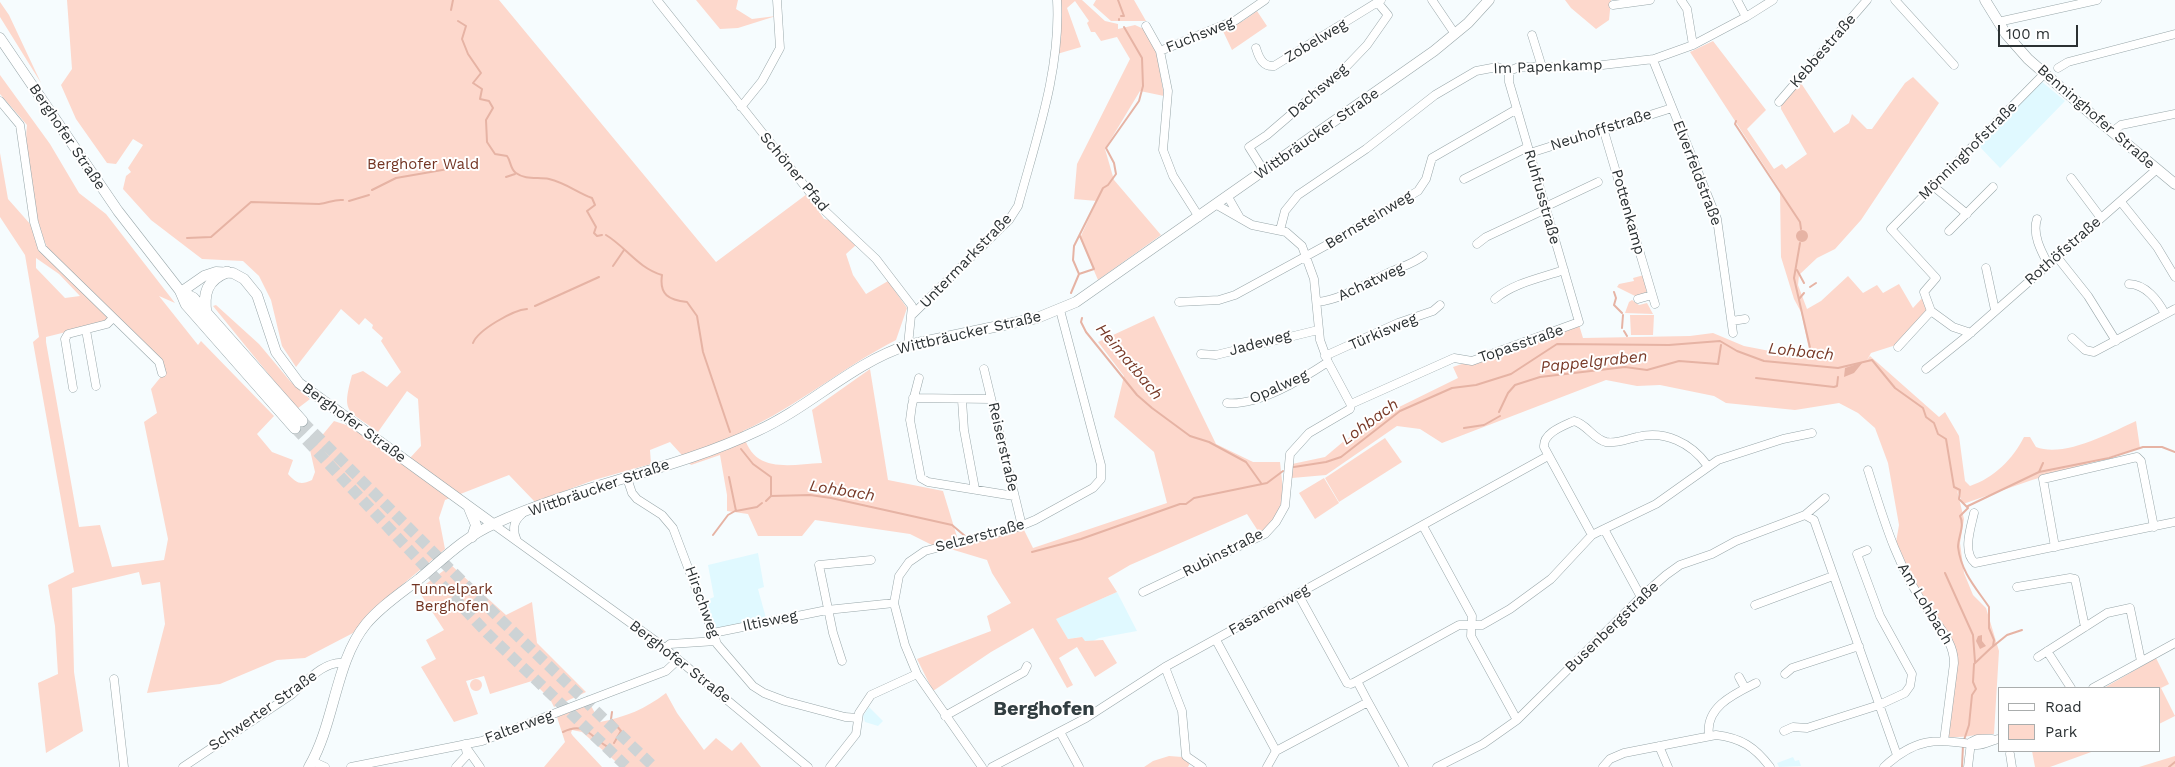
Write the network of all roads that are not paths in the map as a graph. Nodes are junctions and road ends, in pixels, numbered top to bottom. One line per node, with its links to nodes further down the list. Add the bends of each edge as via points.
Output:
1 (658, 0): 36 (street, Schöner Pfad)
2 (777, 0): 36 (street, via 780,48 762,81)
3 (1057, 0): 85 (street, Untermarkstraße, via 1058,15 1046,105 1018,206 1009,220)
4 (1265, 0): 27 (street, Fuchsweg, via 1236,20)
5 (1366, 0): 16 (street)
6 (1432, 0): 21 (street)
7 (1489, 0): 21 (main road, Wittbräucker Straße)
8 (1650, 0): 17 (street)
9 (1681, 0): 25 (street, via 1687,9)
10 (1738, 0): 18 (street)
11 (1773, 0): 18 (street, Im Papenkamp)
12 (1867, 0): 35 (street, Kebbestraße)
13 (1895, 0): 29 (street)
14 (1986, 0): 19 (main road, Benninghofer Straße)
15 (2095, 0): 19 (street)
16 (1377, 4): 26 (street, Zobelweg, via 1274,66 1262,62); 44 (street, Dachsweg, via 1388,15 1361,52 1267,136 1248,147)
17 (1613, 5)
18 (1746, 17): 25 (street, Im Papenkamp)
19 (1998, 22): 33 (main road, Benninghofer Straße)
20 (1146, 26): 27 (street)
21 (1456, 34): 44 (main road, Wittbräucker Straße)
22 (1532, 34): 30 (street)
23 (2175, 34): 31 (street, via 2068,62)
24 (0, 38): 72 (main road, Berghofer Straße, via 118,211)
25 (1693, 45): 28 (street, Im Papenkamp)
26 (1256, 48)
27 (1160, 51): 56 (street, via 1169,96 1163,150 1173,176)
28 (1653, 60): 30 (street, Im Papenkamp); 37 (street, Elverfeldstraße)
29 (1954, 66)
30 (1542, 67): 32 (street, Im Papenkamp, via 1519,67)
31 (2058, 68)
32 (1509, 71): 38 (street, Ruhfusstraße); 60 (street, Im Papenkamp, via 1497,67 1476,71 1436,95 1360,154 1298,195 1285,211)
33 (2044, 74): 41 (main road, Benninghofer Straße); 49 (street, Mönninghofstraße)
34 (0, 101): 87 (street, via 20,125 34,222 42,248)
35 (1779, 102)
36 (741, 107): 85 (street, Schöner Pfad, via 823,210 876,259 912,306)
37 (1672, 108): 40 (street, Neuhoffstraße); 89 (street, Elverfeldstraße, via 1717,219)
38 (1517, 109): 42 (street, Ruhfusstraße); 63 (street, Bernsteinweg, via 1432,158 1424,182 1409,198)
39 (2175, 114): 41 (street, via 2121,125)
40 (1604, 128): 42 (street, Neuhoffstraße); 73 (street, Pottenkamp)
41 (2112, 132): 43 (main road, Benninghofer Straße)
42 (1529, 150): 46 (street, Neuhoffstraße); 54 (street, Ruhfusstraße)
43 (2157, 169): 48 (main road, Benninghofer Straße); 52 (street, Rothöfstraße)
44 (1264, 171): 51 (main road, Wittbräucker Straße)
45 (2071, 178): 57 (street)
46 (1464, 179)
47 (1598, 182): 54 (street)
48 (2175, 184)
49 (1933, 186): 55 (street); 83 (street, Mönninghofstraße, via 1891,229 1936,278 1924,292)
50 (1993, 187): 55 (street)
51 (1228, 198): 53 (main road, Wittbräucker Straße); 59 (street)
52 (2121, 202): 57 (street, Rothöfstraße); 70 (street, via 2157,247)
53 (1217, 205): 56 (main road, Wittbräucker Straße); 59 (street)
54 (1546, 208): 62 (street, via 1486,236); 68 (street, Ruhfusstraße)
55 (1967, 214): 61 (street)
56 (1199, 217): 81 (main road, Wittbräucker Straße, via 1089,295)
57 (2100, 218): 65 (street, Rothöfstraße)
58 (2037, 219): 66 (street, via 2037,238)
59 (1241, 220): 60 (street)
60 (1280, 230): 63 (street, via 1299,242)
61 (1949, 231)
62 (1477, 244)
63 (1308, 256): 76 (street, Bernsteinweg, via 1230,297); 77 (street)
64 (1424, 256): 77 (street, Achatweg, via 1342,298)
65 (2057, 257): 66 (street, Rothöfstraße); 96 (street, via 2088,296)
66 (2048, 264): 82 (street, Rothöfstraße)
67 (1986, 268): 82 (street)
68 (1564, 270): 74 (street); 90 (street, Ruhfusstraße)
69 (227, 272): 72 (main road, via 209,273); 84 (highway, via 217,276 207,288 204,295); 120 (main road, Berghofer Straße, via 239,275 254,289 276,352 299,383)
70 (2175, 277)
71 (2129, 284): 86 (street, via 2144,288)
72 (181, 292): 84 (highway, via 193,298); 84 (highway, via 186,304 298,424)
73 (1652, 295): 75 (street); 78 (street, Pottenkamp)
74 (1495, 298)
75 (1638, 299)
76 (1179, 302)
77 (1317, 302): 92 (street)
78 (1655, 304)
79 (1440, 305): 100 (street, Türkisweg)
80 (2175, 309): 86 (street)
81 (1060, 310): 97 (main road, Wittbräucker Straße); 126 (street, Selzerstraße, via 1102,476 1093,488)
82 (1995, 310): 94 (street, Rothöfstraße)
83 (1931, 311): 94 (street, via 1953,328); 98 (street)
84 (206, 314)
85 (912, 314): 97 (street)
86 (2165, 314): 96 (street)
87 (113, 318): 91 (street, via 107,324); 103 (street, via 159,362)
88 (1744, 319): 89 (street)
89 (1732, 320): 93 (street, Elverfeldstraße)
90 (1579, 322): 111 (street, Topasstraße, via 1472,361 1454,358)
91 (86, 330): 105 (street); 106 (street, via 68,334 65,339)
92 (1318, 330): 99 (street, Jadeweg, via 1216,355); 100 (street)
93 (1733, 333)
94 (1970, 333): 102 (street, Rothöfstraße)
95 (2072, 338): 96 (street, via 2089,352 2099,351)
96 (2116, 341)
97 (908, 345): 116 (main road, Wittbräucker Straße, via 863,365 802,407 757,431)
98 (1898, 347)
99 (1201, 354)
100 (1327, 359): 110 (street, Opalweg, via 1280,389 1238,404); 111 (street)
101 (984, 369): 108 (street, Reiserstraße)
102 (1926, 369)
103 (162, 373)
104 (919, 378): 107 (street)
105 (96, 386)
106 (73, 388)
107 (914, 398): 109 (street); 117 (street, via 910,420 921,478)
108 (991, 399): 109 (street); 118 (street, Reiserstraße)
109 (962, 400): 117 (street)
110 (1227, 403)
111 (1351, 404): 138 (street, Rubinstraße, via 1350,409 1309,433 1290,454 1285,506 1265,534)
112 (1812, 433): 114 (street, via 1752,448)
113 (1548, 456): 114 (street, via 1543,441 1546,436 1574,421 1581,422 1605,442 1645,434 1671,438 1694,450); 127 (street, Fasanenweg); 130 (street)
114 (1707, 465): 129 (street, via 1656,504)
115 (1868, 470): 177 (street, Am Lohbach, via 1900,564 1947,638 1953,653)
116 (627, 478): 121 (main road, Wittbräucker Straße); 146 (street, Hirschweg, via 637,499 655,509 673,528)
117 (974, 489): 118 (street)
118 (1014, 496): 126 (street, Reiserstraße)
119 (1824, 498): 123 (street, Busenbergstraße)
120 (468, 506): 125 (main road, Berghofer Straße); 131 (main road, via 476,525)
121 (522, 514): 125 (main road, Wittbräucker Straße); 132 (street, via 513,528)
122 (1974, 514): 133 (street, via 1968,543 1975,563)
123 (1805, 515): 136 (street, via 1814,520); 140 (street, Busenbergstraße, via 1680,566)
124 (2175, 522): 128 (street)
125 (494, 524): 131 (main road, Wittbräucker Straße); 132 (street, Berghofer Straße)
126 (1022, 526): 141 (street, Selzerstraße, via 933,548 918,555 902,570 895,588)
127 (1422, 526): 139 (street, Fasanenweg); 144 (street, via 1472,616)
128 (2154, 527): 133 (street); 133 (street, via 2141,461 2137,457 2043,479)
129 (1604, 529): 130 (street); 140 (street)
130 (1592, 535): 144 (street, via 1538,591 1482,625)
131 (472, 537): 156 (main road, Wittbräucker Straße, via 375,615 357,637)
132 (516, 540): 150 (street, Berghofer Straße)
133 (2055, 547)
134 (1867, 550): 169 (street, via 1857,554 1873,601 1912,674 1905,693)
135 (871, 560): 143 (street, via 820,565)
136 (1833, 576): 142 (street); 149 (street)
137 (2017, 587): 145 (street, via 2070,578 2075,580)
138 (1143, 592)
139 (1298, 594): 147 (street, Fasanenweg); 163 (street, via 1347,683)
140 (1641, 597): 172 (street, Busenbergstraße)
141 (894, 603): 143 (street, Iltisweg); 159 (street, Selzerstraße)
142 (1756, 604)
143 (827, 610): 146 (street, Iltisweg); 154 (street)
144 (1470, 626): 163 (street, via 1459,625); 172 (street, via 1471,636)
145 (2086, 627): 151 (street); 155 (street, via 2113,611 2130,608)
146 (714, 637): 150 (street, Iltisweg, via 670,644); 171 (street, Hirschweg, via 753,686 764,693)
147 (1216, 640): 158 (street, Fasanenweg); 181 (street)
148 (2175, 643): 155 (street)
149 (1859, 646): 160 (street, via 1792,668); 169 (street)
150 (664, 649): 153 (street, Berghofer Straße)
151 (2047, 651): 152 (street); 165 (street)
152 (2038, 657)
153 (678, 660): 180 (street, Falterweg, via 666,671); 192 (street, Berghofer Straße)
154 (842, 661)
155 (2141, 661): 166 (street)
156 (345, 663): 185 (main road, Wittbräucker Straße, via 333,709); 187 (street, Schwerter Straße, via 332,663 291,695)
157 (1027, 666): 170 (street, via 1024,672)
158 (1165, 668): 174 (street, Fasanenweg); 197 (street, via 1182,710 1186,756)
159 (917, 674): 170 (street, Selzerstraße); 171 (street, via 871,696)
160 (1785, 674)
161 (1739, 677): 167 (street)
162 (114, 679): 186 (street)
163 (1357, 681): 168 (street)
164 (1756, 683): 167 (street)
165 (2070, 687)
166 (2095, 687)
167 (1745, 688): 175 (street, via 1709,718)
168 (1368, 702): 181 (street); 199 (street)
169 (1879, 705): 173 (street, via 1807,728 1793,727); 183 (street)
170 (945, 716): 194 (street, Selzerstraße)
171 (858, 718): 193 (street, via 856,734)
172 (1517, 720): 200 (street, Busenbergstraße, via 1483,744)
173 (1784, 731)
174 (1060, 732): 195 (street, Fasanenweg); 196 (street)
175 (1709, 736): 179 (street); 203 (street, via 1730,736 1747,743)
176 (1996, 739): 178 (street, via 1979,745)
177 (1944, 741): 178 (street); 183 (street, via 1909,747)
178 (1966, 742): 205 (street)
179 (1659, 746): 201 (street, via 1620,754); 202 (street)
180 (467, 747): 184 (street); 189 (street, Falterweg); 191 (street)
181 (1276, 751): 198 (street)
182 (2010, 754): 206 (street)
183 (1897, 755): 204 (street)
184 (466, 763): 190 (street)
185 (310, 764): 188 (street)
186 (124, 767)
187 (183, 767)
188 (325, 767)
189 (352, 767)
190 (456, 767)
191 (480, 767)
192 (808, 767)
193 (830, 767)
194 (982, 767)
195 (992, 767)
196 (1079, 767)
197 (1202, 767)
198 (1267, 767)
199 (1404, 767)
200 (1437, 767)
201 (1604, 767)
202 (1668, 767)
203 (1770, 767)
204 (1884, 767)
205 (1968, 767)
206 (2012, 767)

